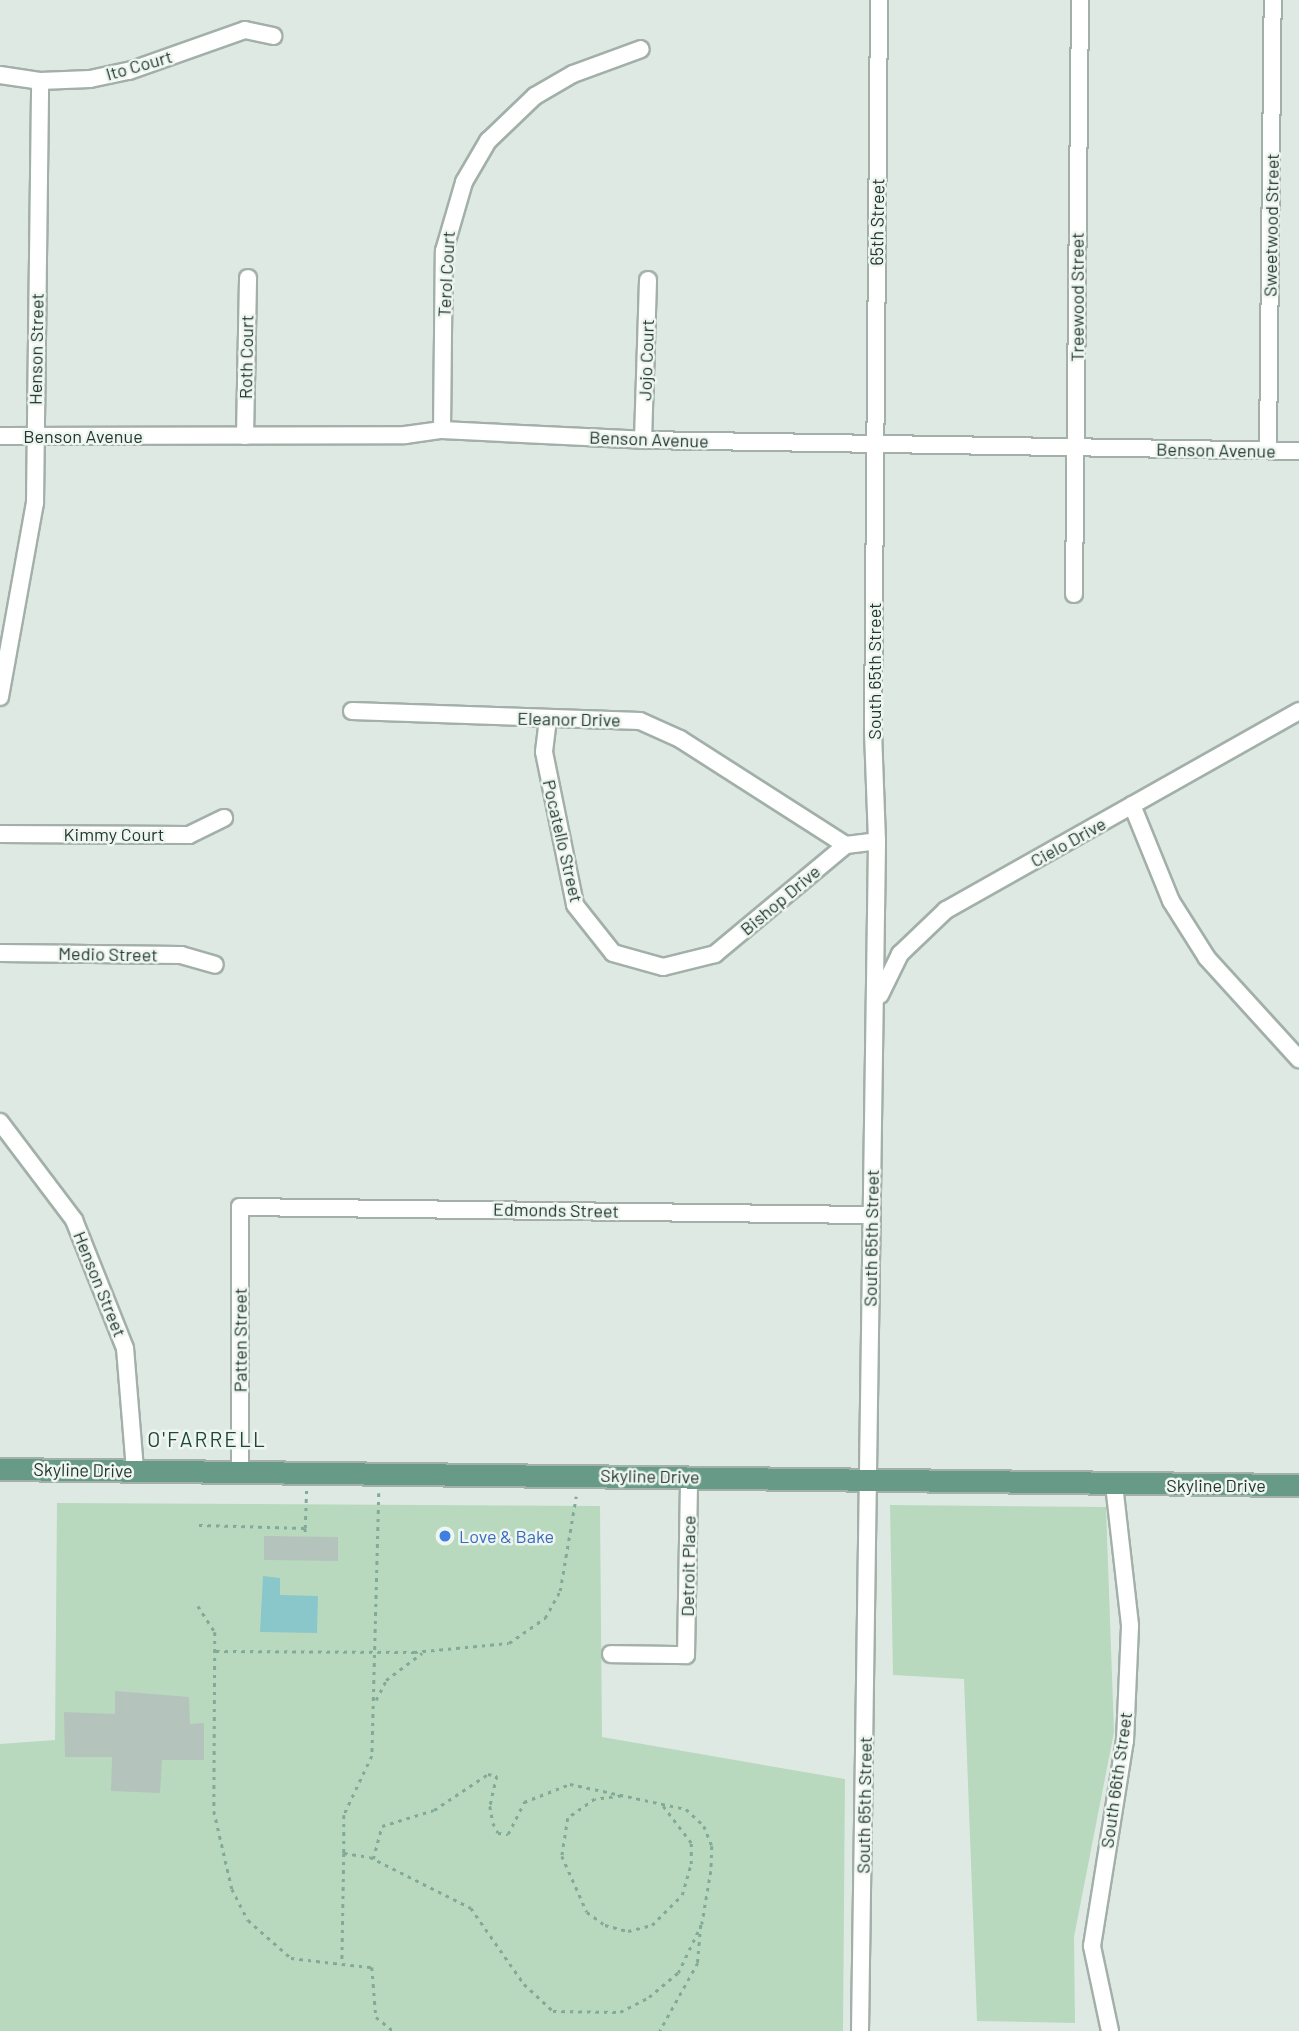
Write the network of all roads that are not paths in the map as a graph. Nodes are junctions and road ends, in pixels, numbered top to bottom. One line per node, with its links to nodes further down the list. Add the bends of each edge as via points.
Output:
1 (879, 0): 15 (street, 65th Street)
2 (1080, 0): 16 (street, Treewood Street)
3 (1273, 0): 17 (street, Sweetwood Street)
4 (274, 36): 7 (street, Ito Court, via 245,30 129,71)
5 (641, 49): 10 (street, Terol Court, via 573,74 535,96 488,141 464,182 444,251)
6 (0, 75): 7 (street, Ito Court)
7 (40, 81): 13 (street, Henson Street)
8 (248, 278): 12 (street, Roth Court)
9 (648, 280): 14 (street, Jojo Court)
10 (442, 430): 12 (street, Benson Avenue); 14 (street, Benson Avenue)
11 (0, 436): 13 (street, Benson Avenue)
12 (245, 436): 13 (street, Benson Avenue)
13 (35, 437): 20 (street, Henson Street, via 34,513)
14 (643, 440): 15 (street, Benson Avenue)
15 (875, 444): 16 (street, Benson Avenue); 28 (street, South 65th Street)
16 (1076, 448): 17 (street, Benson Avenue); 19 (street, Treewood Street)
17 (1268, 450): 18 (street, Benson Avenue)
18 (1299, 451)
19 (1074, 594)
20 (7, 636): 21 (street, Henson Street)
21 (0, 698)
22 (352, 711): 24 (street, Eleanor Drive)
23 (1299, 711): 25 (street, Cielo Drive)
24 (548, 719): 29 (street, Eleanor Drive, via 639,721 680,739); 31 (street, Pocatello Street, via 544,752 575,905 613,953 663,967)
25 (1132, 805): 33 (street, Cielo Drive, via 931,921 885,977); 34 (street, via 1171,901 1206,958)
26 (224, 818): 27 (street, Kimmy Court, via 189,835)
27 (0, 834)
28 (877, 841): 29 (street); 33 (street, South 65th Street)
29 (846, 845): 31 (street, Bishop Drive)
30 (0, 953): 32 (street, Medio Street, via 181,955)
31 (715, 954)
32 (215, 965)
33 (875, 1010): 37 (street, South 65th Street)
34 (1299, 1059)
35 (0, 1122): 39 (street, Henson Street, via 74,1220 125,1348)
36 (240, 1207): 37 (street, Edmonds Street); 40 (street, Patten Street)
37 (871, 1215): 42 (street, South 65th Street)
38 (0, 1469): 39 (main road, Skyline Drive)
39 (135, 1470): 40 (main road, Skyline Drive)
40 (240, 1472): 41 (main road, Skyline Drive)
41 (689, 1477): 42 (main road, Skyline Drive); 45 (street, Detroit Place, via 686,1655)
42 (867, 1480): 43 (main road, Skyline Drive); 46 (street, South 65th Street)
43 (1114, 1485): 44 (main road, Skyline Drive); 47 (street, South 66th Street, via 1130,1625 1125,1741 1092,1947)
44 (1299, 1485)
45 (611, 1654)
46 (860, 2031)
47 (1110, 2031)

